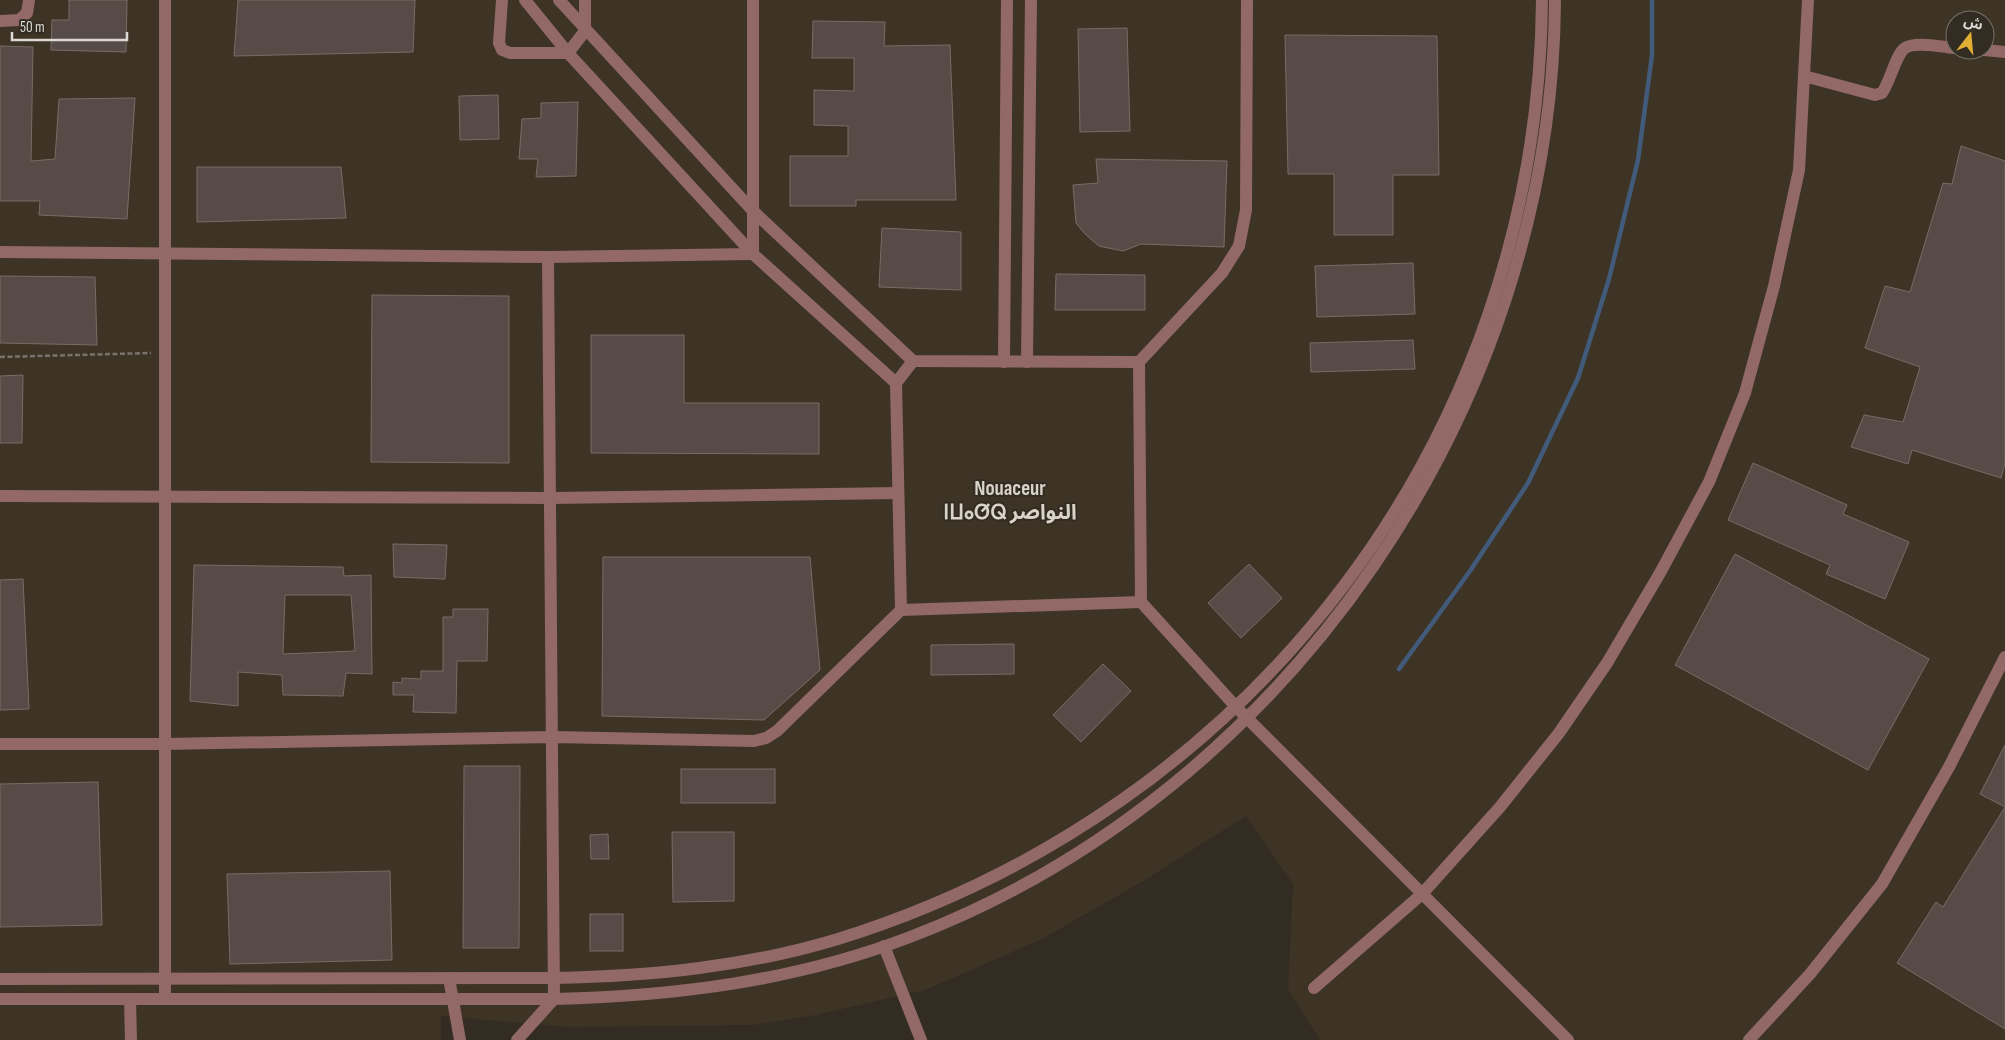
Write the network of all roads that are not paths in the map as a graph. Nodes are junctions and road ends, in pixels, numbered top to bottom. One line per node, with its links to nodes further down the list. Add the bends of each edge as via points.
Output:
1 (29, 0): 15 (street, via 27,13 19,20)
2 (164, 0): 22 (street)
3 (502, 0): 18 (street, via 499,43 502,50 510,53)
4 (525, 0): 18 (street)
5 (559, 0): 16 (street)
6 (585, 0): 16 (street)
7 (753, 0): 20 (street)
8 (1006, 0): 26 (street)
9 (1031, 0): 27 (street)
10 (1247, 0): 28 (street, via 1246,210 1239,246 1222,273)
11 (1542, 0): 14 (street)
12 (1555, 0): 14 (street)
13 (1808, 0): 19 (street)
14 (1548, 18): 37 (street, via 1550,89 1537,177 1484,361 1444,437 1349,579)
15 (0, 21)
16 (585, 30): 18 (street); 20 (street)
17 (1945, 47): 19 (street, via 1905,47 1882,93)
18 (568, 53): 23 (street)
19 (1804, 76): 41 (street, via 1799,170 1774,286 1745,393 1709,482 1607,663 1560,733 1500,807)
20 (753, 211): 23 (street); 25 (street)
21 (0, 252): 22 (street)
22 (164, 253): 24 (street); 32 (street)
23 (753, 254): 24 (street); 29 (street)
24 (548, 257): 33 (street)
25 (913, 361): 26 (street); 29 (street)
26 (1004, 362): 27 (street)
27 (1027, 362): 28 (street)
28 (1139, 362): 34 (street)
29 (896, 383): 30 (street)
30 (898, 493): 33 (street); 35 (street)
31 (0, 496): 32 (street)
32 (163, 498): 33 (street); 40 (street)
33 (550, 498): 38 (street)
34 (1141, 602): 35 (street); 37 (street)
35 (900, 610): 38 (street, via 777,731 766,738 754,741)
36 (2005, 657): 58 (street, via 1950,767 1882,884 1810,974)
37 (1242, 712): 41 (street); 42 (street, via 1222,742 1160,795 1102,838 1040,876 976,909); 44 (street, via 1091,822 983,882 902,917 834,940 766,957 660,973)
38 (553, 737): 40 (street); 44 (street)
39 (0, 744): 40 (street)
40 (164, 744): 46 (street)
41 (1422, 894): 47 (street); 57 (street)
42 (884, 946): 48 (street, via 779,976 699,990 627,997); 56 (street)
43 (449, 978): 44 (street); 46 (street); 52 (street)
44 (554, 978): 48 (street)
45 (0, 979): 46 (street)
46 (166, 979): 51 (street)
47 (1314, 988)
48 (554, 998): 52 (street); 55 (street)
49 (0, 999): 50 (street)
50 (130, 999): 51 (street); 53 (street)
51 (166, 999): 52 (street)
52 (453, 999): 54 (street)
53 (131, 1040)
54 (460, 1040)
55 (517, 1040)
56 (921, 1040)
57 (1568, 1040)
58 (1749, 1040)

